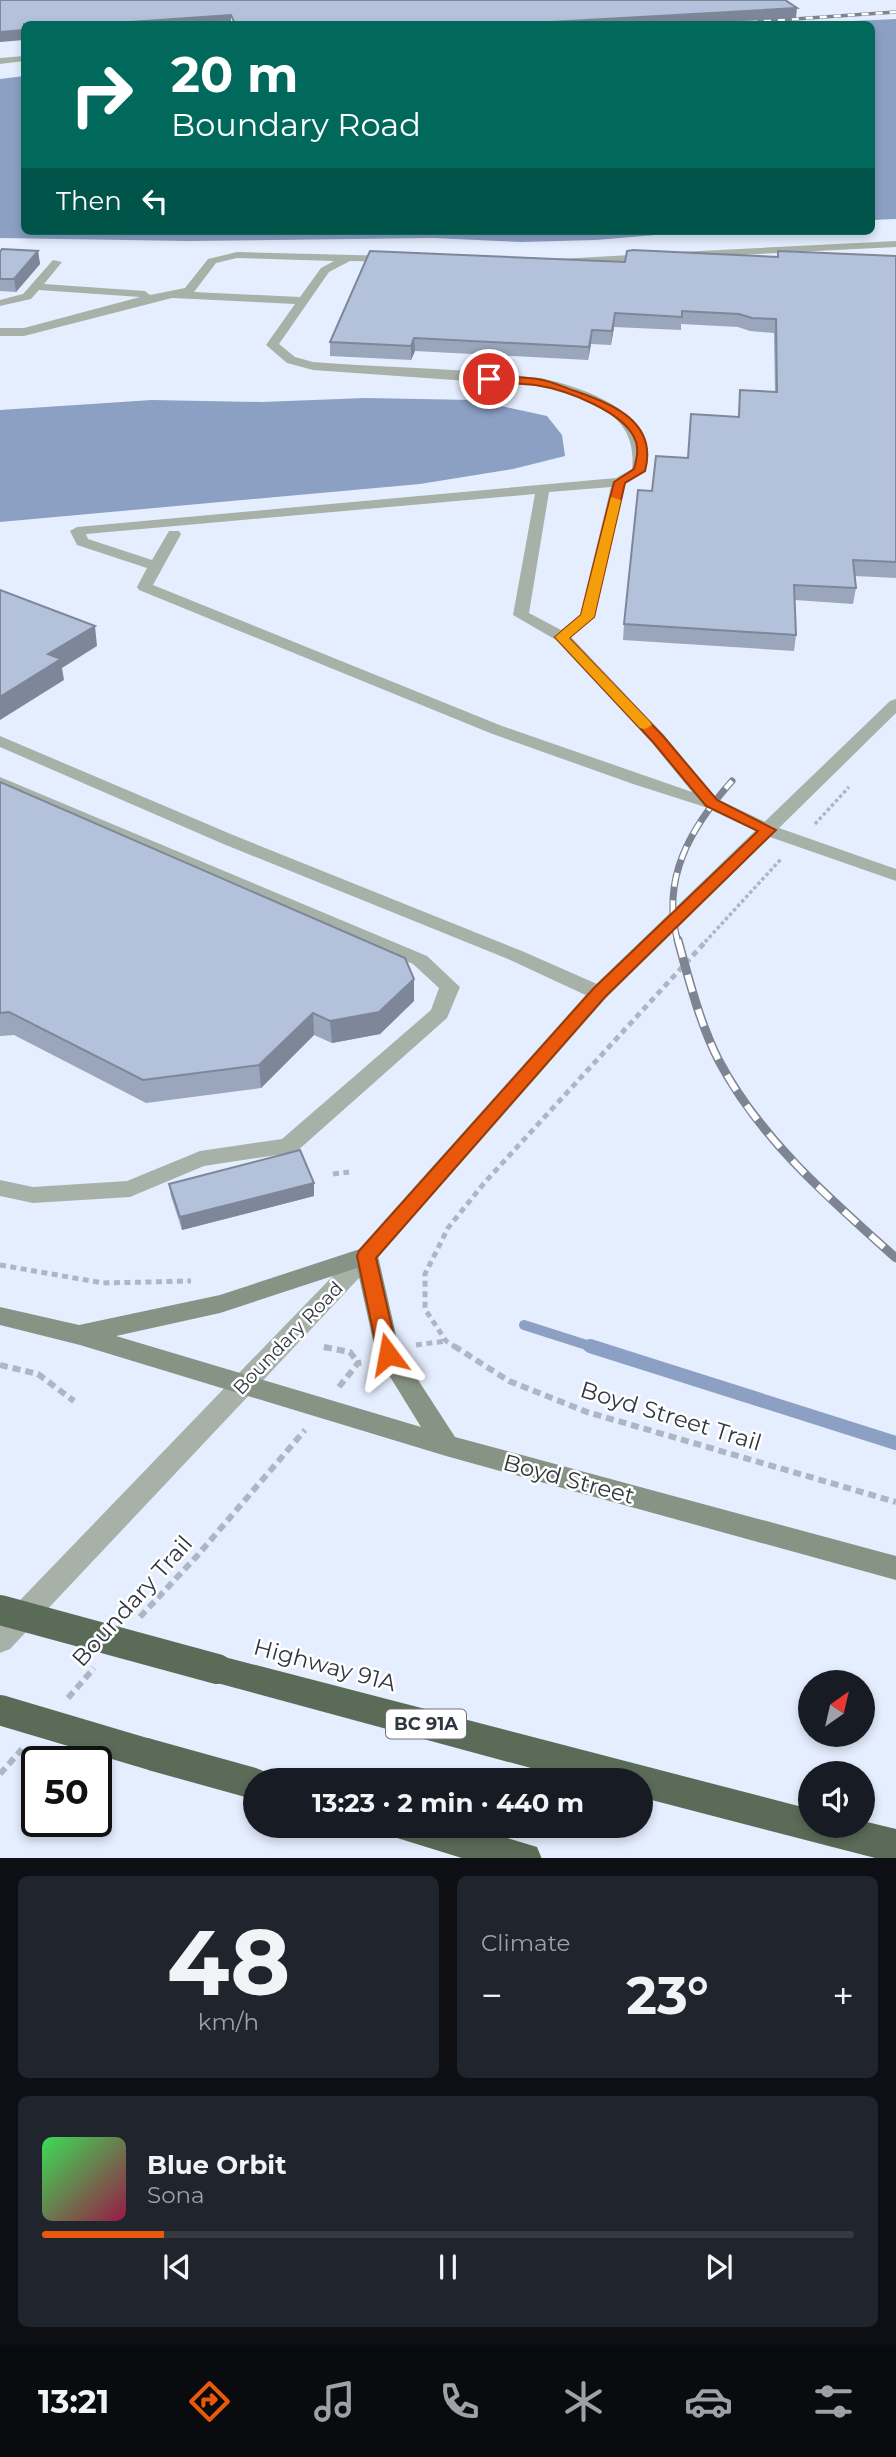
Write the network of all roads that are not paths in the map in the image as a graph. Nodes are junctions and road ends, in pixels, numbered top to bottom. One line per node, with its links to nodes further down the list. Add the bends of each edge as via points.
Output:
1 (21, 59): 2 (street)
2 (0, 61)
3 (896, 244): 7 (street)
4 (348, 258): 5 (street); 9 (street, via 237,254 212,261 189,291); 10 (street, via 325,270)
5 (400, 259)
6 (57, 262): 8 (street)
7 (545, 262)
8 (37, 288): 9 (street); 11 (street, via 27,297)
9 (170, 295): 10 (street); 12 (street, via 24,332)
10 (304, 301): 13 (street, via 272,345 291,359 313,366 539,382 604,404 629,423 642,441 639,471)
11 (0, 303)
12 (0, 332)
13 (619, 482): 14 (street); 17 (lane, via 587,617)
14 (542, 488): 16 (street, via 77,531 82,542); 17 (street, via 521,615)
15 (174, 534): 16 (street)
16 (156, 566): 21 (street, via 144,587 638,782)
17 (562, 637): 21 (street)
18 (896, 704): 22 (street, Boundary Road)
19 (0, 741): 24 (street)
20 (0, 782): 25 (street, via 420,960 450,987 440,1013 288,1146 200,1159 130,1189 33,1195)
21 (712, 803): 22 (street)
22 (768, 830): 23 (street); 24 (street, Boundary Road)
23 (896, 875)
24 (599, 993): 26 (street, Boundary Road)
25 (0, 1188)
26 (366, 1256): 28 (main road, via 220,1304); 29 (street, Boundary Road); 30 (main road, via 388,1354)
27 (0, 1316): 28 (main road, Boyd Street)
28 (80, 1335): 29 (main road, Boyd Street)
29 (244, 1384): 30 (main road, Boyd Street); 33 (street, Boundary Road)
30 (446, 1445): 31 (main road, Boyd Street)
31 (896, 1568)
32 (0, 1610): 35 (highway, Highway 91A / BC 91A, bridge)
33 (0, 1640)
34 (0, 1710): 36 (highway, bridge)
35 (590, 1768)
36 (243, 1780)
37 (653, 1784): 38 (highway)
38 (798, 1822)
39 (452, 1838): 42 (highway)
40 (864, 1838): 41 (highway)
41 (896, 1846)
42 (525, 1858)

